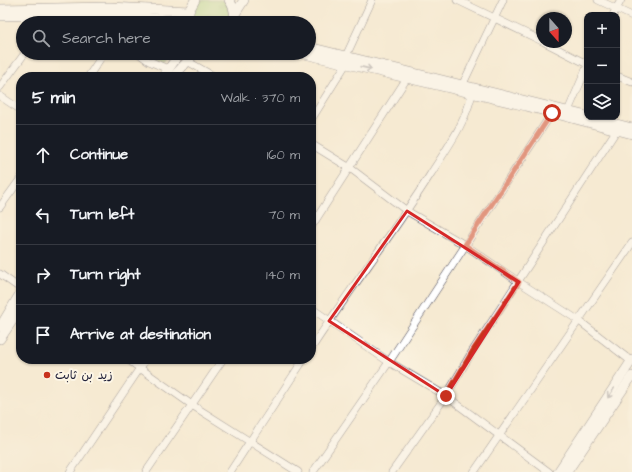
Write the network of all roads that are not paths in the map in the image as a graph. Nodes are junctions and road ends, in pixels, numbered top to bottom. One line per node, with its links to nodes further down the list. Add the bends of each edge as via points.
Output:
1 (195, 0): 17 (street)
2 (229, 0): 18 (street, via 234,9)
3 (244, 0): 19 (street)
4 (372, 0): 30 (street)
5 (457, 0): 21 (street)
6 (503, 0): 21 (street)
7 (598, 0): 11 (street)
8 (620, 0): 11 (street)
9 (110, 4): 10 (street); 16 (street)
10 (0, 9)
11 (615, 12)
12 (620, 13): 20 (street)
13 (54, 15): 14 (street); 15 (street)
14 (0, 16)
15 (72, 16)
16 (179, 16)
17 (191, 16)
18 (234, 16)
19 (236, 16)
20 (632, 16)
21 (494, 17): 22 (street); 43 (street)
22 (536, 38)
23 (554, 48): 32 (street)
24 (316, 49): 30 (street)
25 (316, 55): 30 (street)
26 (20, 60): 42 (street)
27 (99, 60): 33 (street)
28 (148, 60): 34 (street)
29 (176, 60): 35 (street)
30 (346, 60): 40 (street, one-way to 40); 43 (street); 47 (street)
31 (187, 61): 36 (street); 37 (street)
32 (584, 63)
33 (91, 72)
34 (165, 72)
35 (169, 72)
36 (171, 72)
37 (206, 72)
38 (584, 72): 48 (street)
39 (620, 77): 41 (street)
40 (407, 78): 43 (street); 56 (street)
41 (632, 82)
42 (0, 86)
43 (461, 87): 44 (street)
44 (473, 90): 48 (street); 49 (street); 59 (street, via 468,111 459,130)
45 (0, 96): 46 (street)
46 (16, 107)
47 (316, 111)
48 (568, 111): 50 (street)
49 (552, 113): 53 (street); 62 (street)
50 (584, 115)
51 (601, 120): 52 (street)
52 (632, 128)
53 (616, 131): 54 (street); 64 (street)
54 (632, 134)
55 (316, 147): 56 (street)
56 (350, 168): 59 (street); 60 (street)
57 (16, 185): 58 (street)
58 (0, 208)
59 (407, 211): 62 (street); 70 (street)
60 (316, 219)
61 (632, 243): 69 (street)
62 (465, 245): 64 (street); 75 (street)
63 (0, 274): 65 (street)
64 (519, 282): 69 (street); 82 (street)
65 (16, 285)
66 (16, 300): 71 (street)
67 (316, 312): 70 (street)
68 (16, 315): 72 (street)
69 (578, 320): 74 (street); 84 (street)
70 (329, 321): 73 (street); 75 (street)
71 (0, 327)
72 (0, 339)
73 (316, 340)
74 (632, 361): 94 (street, one-way to 94)
75 (389, 362): 82 (street); 90 (street)
76 (134, 364): 80 (street)
77 (143, 364): 80 (street)
78 (220, 364): 83 (street)
79 (301, 364): 85 (street)
80 (140, 368): 83 (street); 86 (street)
81 (632, 376): 95 (street)
82 (446, 396): 84 (street); 91 (street)
83 (192, 404): 85 (street); 87 (street)
84 (499, 435): 92 (street); 93 (street)
85 (250, 441): 88 (street); 89 (street)
86 (70, 472)
87 (146, 472)
88 (230, 472)
89 (298, 472)
90 (313, 472)
91 (392, 472)
92 (474, 472)
93 (549, 472)
94 (558, 472)
95 (566, 472)

